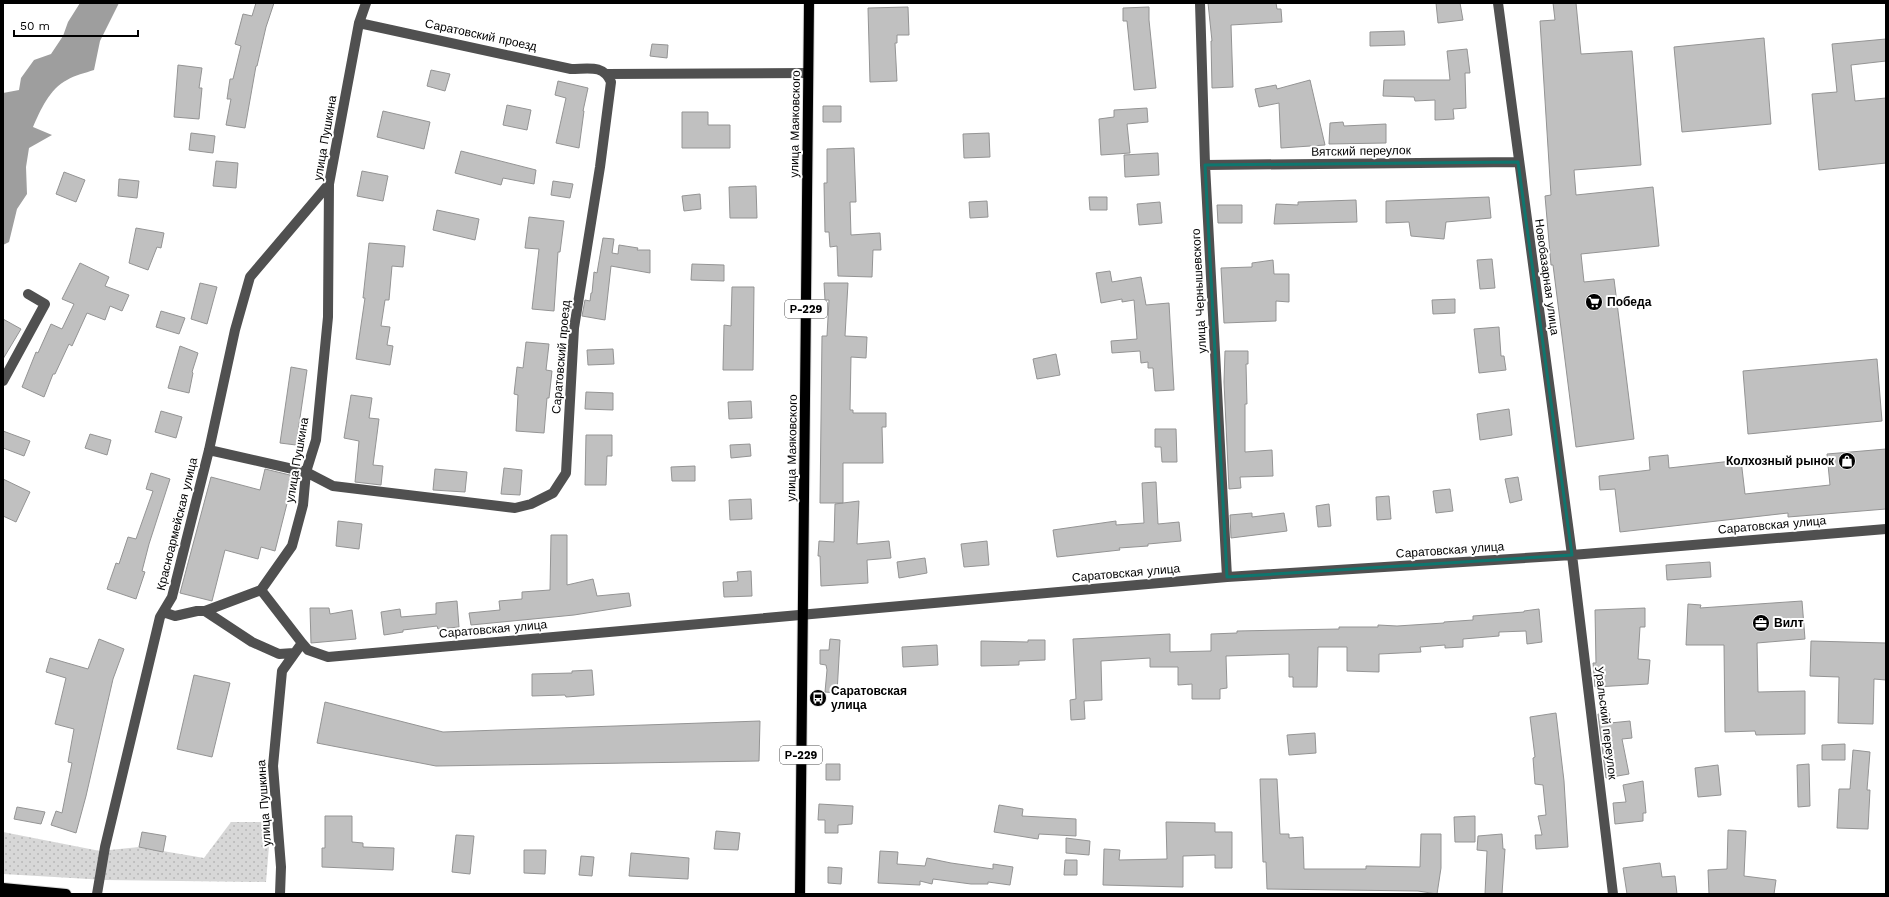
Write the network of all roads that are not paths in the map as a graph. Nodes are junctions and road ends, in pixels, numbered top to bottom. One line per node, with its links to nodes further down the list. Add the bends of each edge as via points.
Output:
1 (366, 3): 5 (street, улица Пушкина)
2 (809, 3): 6 (main road, улица Маяковского / Р-229)
3 (1200, 3): 9 (street, улица Чернышевского)
4 (1498, 3): 8 (street, Новобазарная улица)
5 (359, 23): 7 (street, Саратовский проезд, via 571,69 600,69); 10 (street, улица Пушкина)
6 (808, 73): 7 (street); 21 (main road, улица Маяковского / Р-229)
7 (607, 74): 14 (street, Саратовский проезд, via 611,82 600,167 574,328 566,473 553,493 531,504 515,508 333,486)
8 (1518, 162): 9 (street, Вятский переулок); 16 (street, Новобазарная улица)
9 (1205, 166): 17 (street, улица Чернышевского)
10 (329, 184): 13 (street, Красноармейская улица, via 250,277 235,330); 14 (street, улица Пушкина, via 328,317 316,440)
11 (28, 294): 12 (street, via 45,304)
12 (3, 381)
13 (209, 450): 14 (street, Саратовский проезд); 20 (street, Красноармейская улица, via 172,598)
14 (306, 472): 18 (street, улица Пушкина, via 303,505 292,546)
15 (1886, 529): 16 (street, Саратовская улица)
16 (1572, 555): 17 (street, Саратовская улица); 29 (street, Уральский переулок)
17 (1227, 577): 21 (street, Саратовская улица)
18 (261, 590): 19 (street); 22 (street)
19 (205, 611): 20 (street, via 175,616); 23 (street, via 252,642 279,654)
20 (163, 612): 26 (street, Красноармейская улица, via 109,831)
21 (803, 616): 22 (street, Саратовская улица, via 328,657 308,650); 28 (main road, улица Маяковского / Р-229)
22 (302, 643): 23 (street, улица Пушкина)
23 (294, 653): 27 (street, улица Пушкина, via 282,670 272,766 281,867)
24 (3, 888): 25 (main road)
25 (66, 894)
26 (97, 894)
27 (280, 894)
28 (800, 894)
29 (1613, 894)

